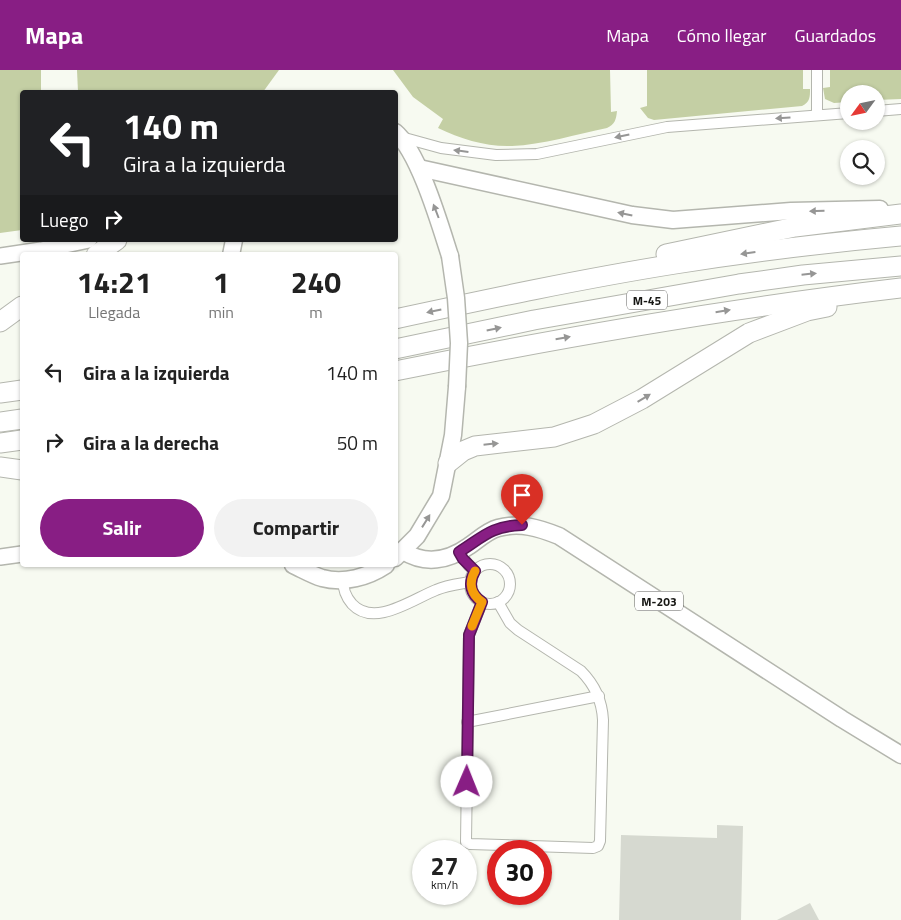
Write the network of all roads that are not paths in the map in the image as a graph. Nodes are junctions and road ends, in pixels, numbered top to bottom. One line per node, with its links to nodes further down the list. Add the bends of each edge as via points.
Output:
1 (817, 70): 5 (street)
2 (901, 109): 3 (street)
3 (885, 110)
4 (840, 114): 5 (street)
5 (817, 115): 6 (street, one-way to 6, via 667,127 537,154 496,155 441,148)
6 (398, 134): 7 (main road)
7 (418, 168): 8 (main road, one-way to 7, via 791,211 674,220 632,216); 33 (main road, one-way to 7, bridge, via 457,387 459,342 456,298 450,256)
8 (901, 209)
9 (901, 214): 19 (highway, via 749,236)
10 (901, 236): 19 (highway, M-45, one-way to 19, via 799,246 675,264)
11 (80, 242): 13 (street)
12 (114, 242): 14 (highway)
13 (27, 252)
14 (100, 252)
15 (20, 253): 16 (street)
16 (0, 256)
17 (901, 266): 20 (highway, M-45, one-way to 17, via 803,275)
18 (901, 287): 20 (highway); 26 (highway, one-way to 18, via 684,317)
19 (525, 291): 23 (highway, M-45, one-way to 23)
20 (680, 294): 25 (highway, M-45, one-way to 20)
21 (901, 294): 33 (highway, one-way to 21, via 462,451 475,446 554,437 594,424 642,399 749,333 777,322 808,311)
22 (20, 307): 24 (highway)
23 (398, 318)
24 (0, 322)
25 (398, 348)
26 (398, 370)
27 (20, 390): 28 (highway)
28 (0, 393)
29 (20, 420): 30 (highway)
30 (0, 422)
31 (20, 440): 32 (highway)
32 (0, 443)
33 (448, 463): 38 (main road, one-way to 33, via 417,536 441,496)
34 (0, 467): 35 (highway)
35 (20, 470)
36 (459, 552): 38 (main road, M-203, via 431,560); 42 (street); 49 (main road, M-203, via 485,534 508,526 522,525 559,536)
37 (20, 554): 39 (street)
38 (399, 554)
39 (0, 557)
40 (297, 567): 43 (main road, via 322,578)
41 (382, 567): 43 (main road, via 361,578)
42 (475, 571): 44 (street); 46 (street, via 486,564 504,569 510,587)
43 (343, 579): 44 (street, via 343,588 353,605 363,612 376,614 438,589)
44 (470, 582): 45 (street, via 473,594)
45 (482, 602): 46 (street); 48 (street, via 469,635)
46 (498, 602): 47 (street, via 510,623 580,671)
47 (599, 696): 48 (street); 48 (street, via 603,720 600,841 593,848 466,842)
48 (468, 722)
49 (901, 755)

